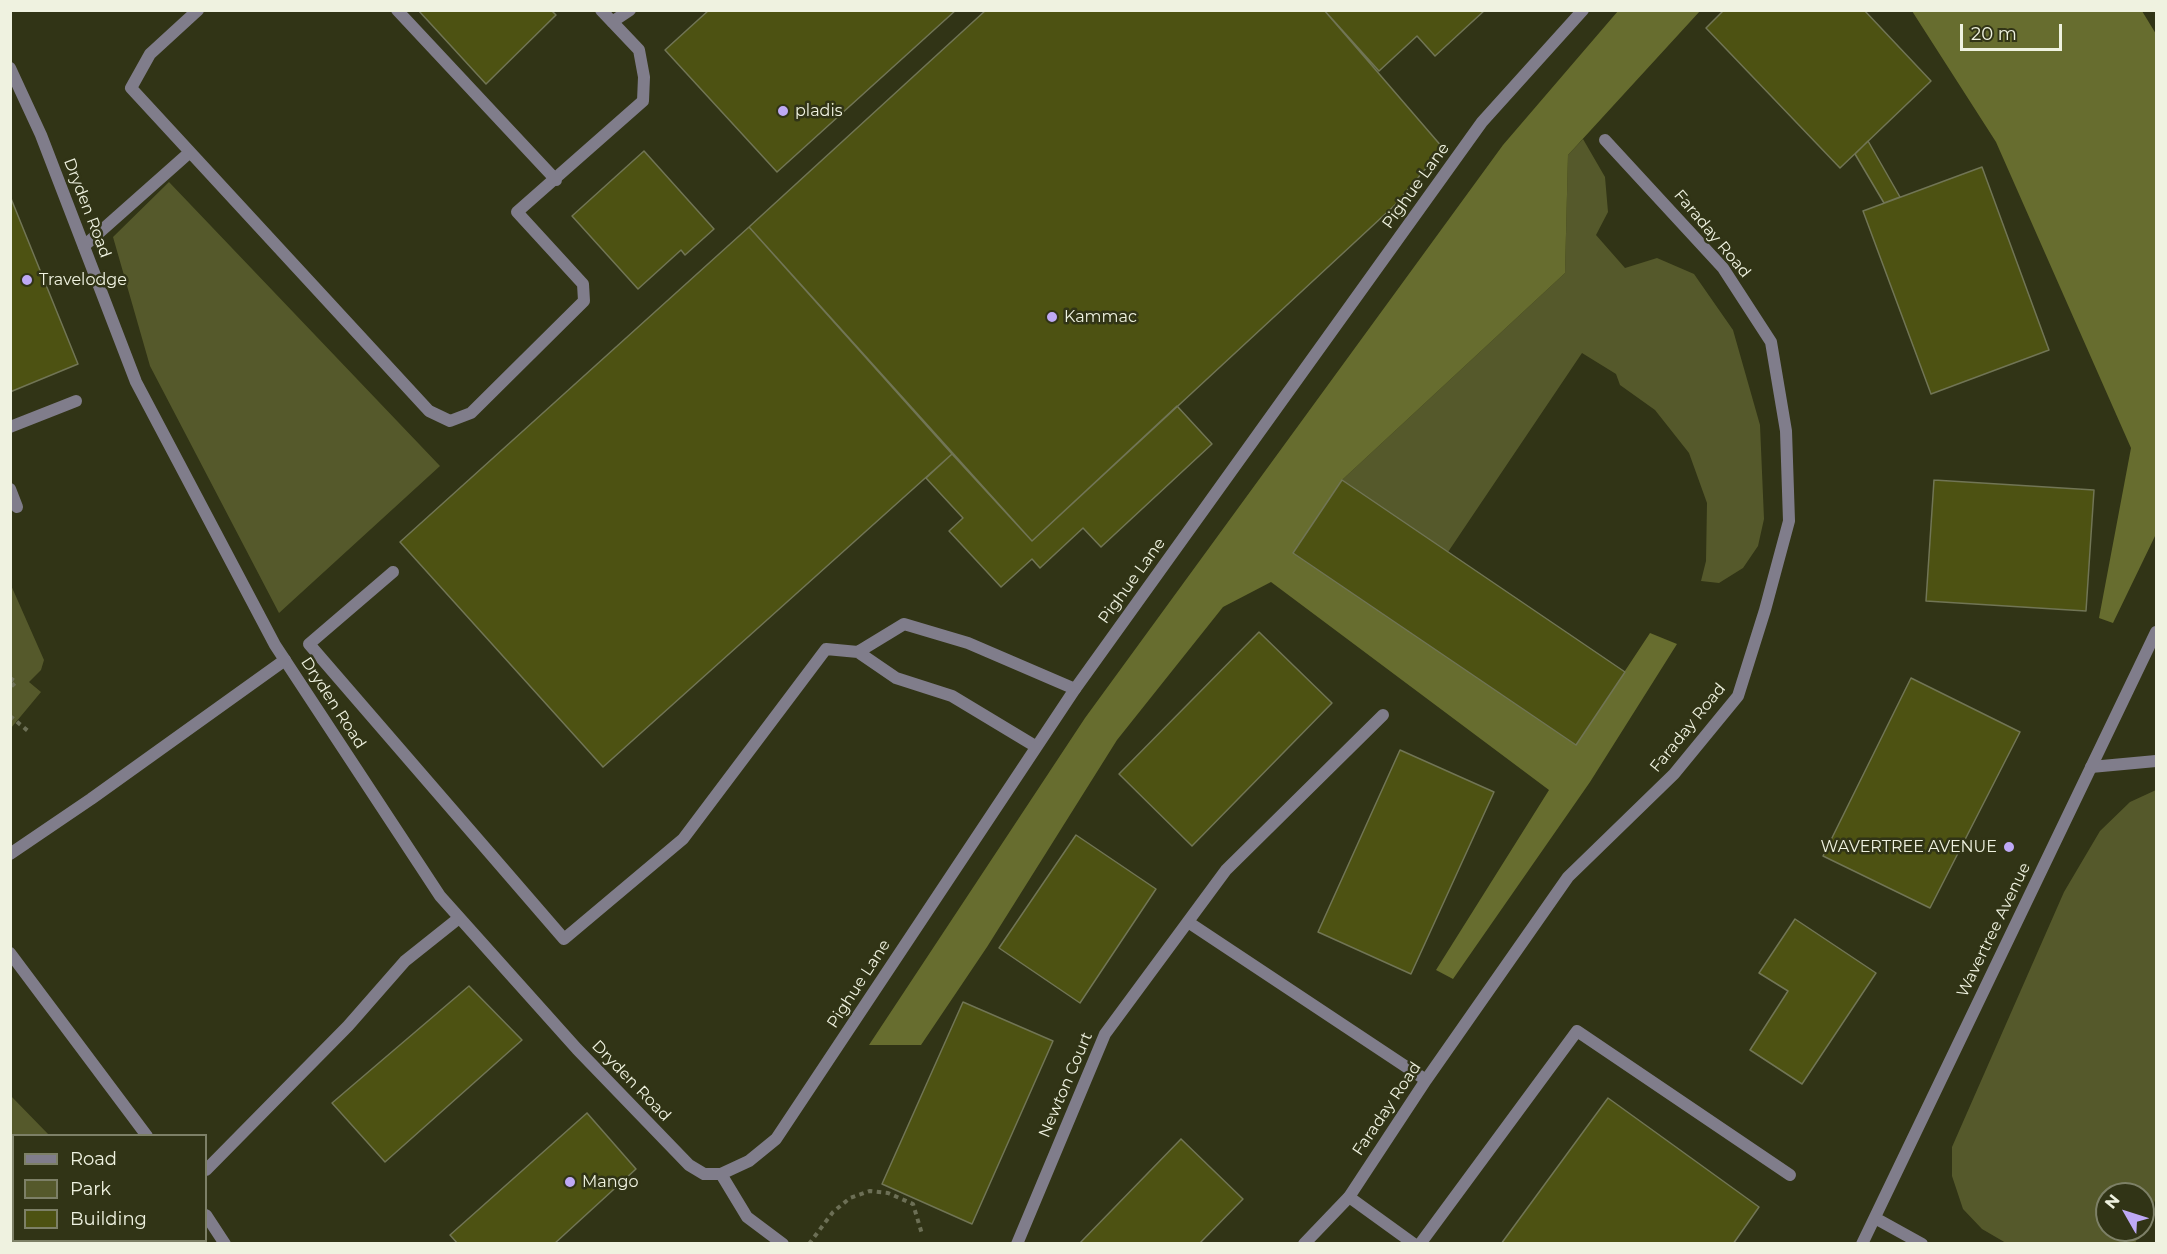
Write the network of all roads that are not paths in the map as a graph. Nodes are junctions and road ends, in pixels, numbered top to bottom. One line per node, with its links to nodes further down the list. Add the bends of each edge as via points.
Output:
1 (198, 10): 9 (street, via 150,54 131,88)
2 (397, 10): 10 (street)
3 (601, 10): 6 (street)
4 (630, 10): 6 (street)
5 (1583, 10): 20 (street, Pighue Lane, via 1482,122)
6 (612, 22): 10 (street, via 639,50 643,101)
7 (10, 68): 11 (street, Dryden Road)
8 (1605, 140): 29 (street, Faraday Road, via 1723,268 1771,342 1786,430 1789,521 1738,696 1674,774 1568,877)
9 (190, 152): 10 (street, via 429,411 450,421 471,413 584,301 583,284 517,212); 11 (street)
10 (556, 180)
11 (84, 246): 19 (street, Dryden Road, via 136,382)
12 (76, 401): 13 (street)
13 (10, 427)
14 (10, 489): 15 (street)
15 (17, 507)
16 (393, 572): 18 (street, via 309,644 564,939 683,839 826,649)
17 (2157, 632): 24 (street, Wavertree Avenue)
18 (858, 652): 20 (street, via 904,624 968,643); 22 (street, via 896,678 952,696)
19 (285, 660): 25 (street); 26 (street, Dryden Road, via 440,896)
20 (1075, 689): 22 (street, Pighue Lane)
21 (1383, 715): 27 (street, Newton Court, via 1226,870)
22 (1035, 746): 32 (street, Pighue Lane, via 776,1139 749,1161)
23 (2157, 761): 24 (street)
24 (2091, 767): 36 (street, Wavertree Avenue)
25 (10, 854)
26 (459, 918): 31 (street, via 405,961 348,1026); 32 (street, Dryden Road, via 689,1165 704,1174)
27 (1188, 922): 29 (street); 39 (street, Newton Court, via 1105,1034)
28 (10, 953): 30 (street)
29 (1426, 1080): 34 (street, Faraday Road)
30 (146, 1134)
31 (207, 1169)
32 (721, 1174): 38 (street, via 747,1217)
33 (1790, 1175): 42 (street, via 1577,1030)
34 (1349, 1197): 40 (street, Faraday Road); 41 (street)
35 (207, 1217): 37 (street)
36 (1875, 1218): 43 (street, Wavertree Avenue); 44 (street)
37 (225, 1244)
38 (783, 1244)
39 (1017, 1244)
40 (1304, 1244)
41 (1414, 1244)
42 (1420, 1244)
43 (1862, 1244)
44 (1922, 1244)

